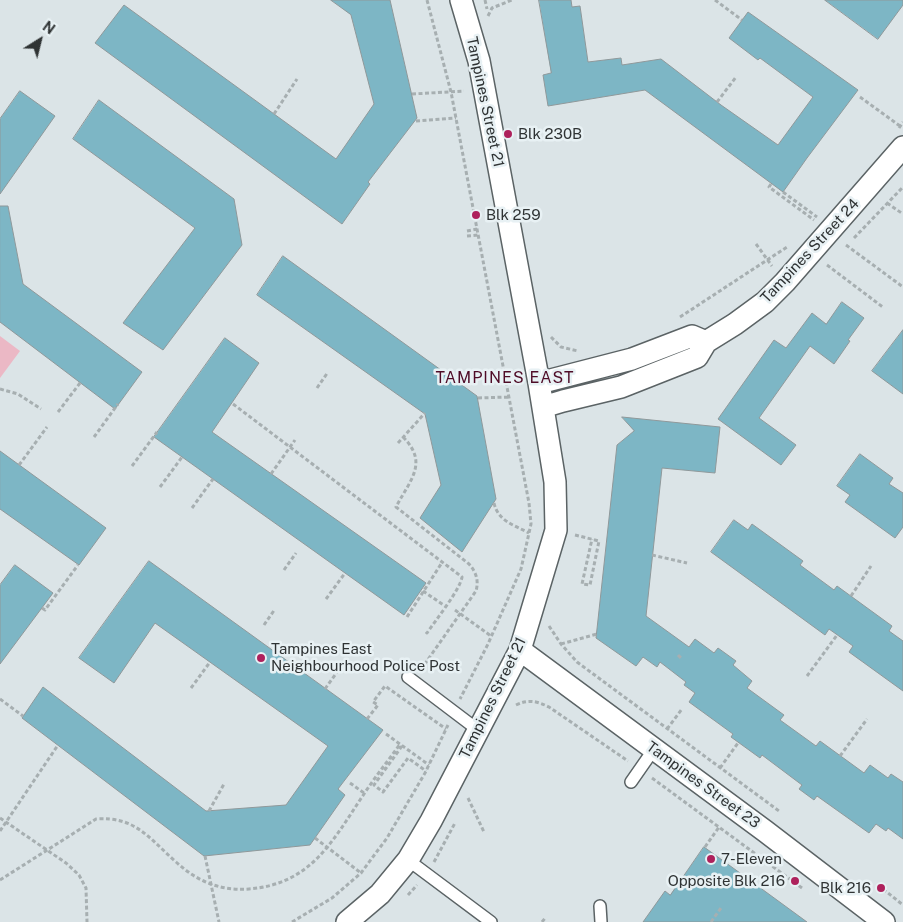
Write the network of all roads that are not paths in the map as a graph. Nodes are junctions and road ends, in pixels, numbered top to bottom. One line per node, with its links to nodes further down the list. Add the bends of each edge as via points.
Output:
1 (461, 0): 4 (street, Tampines Street 21, via 479,61)
2 (899, 140): 3 (street, Tampines Street 24, via 785,282 765,302)
3 (706, 342): 4 (street, via 692,336 632,359); 5 (street, Tampines Street 24, via 697,357 629,384)
4 (539, 383): 5 (street, Tampines Street 21)
5 (543, 407): 6 (street, Tampines Street 21, via 555,482 556,530)
6 (520, 650): 8 (street, Tampines Street 21); 9 (street, Tampines Street 23)
7 (413, 676): 8 (lane, via 455,707)
8 (478, 730): 11 (street, Tampines Street 21)
9 (654, 749): 10 (lane); 16 (street, Tampines Street 23)
10 (631, 782)
11 (408, 860): 13 (street, Tampines Street 21, via 380,894); 14 (lane)
12 (600, 906): 15 (lane)
13 (347, 922)
14 (491, 922)
15 (601, 922)
16 (884, 922)

